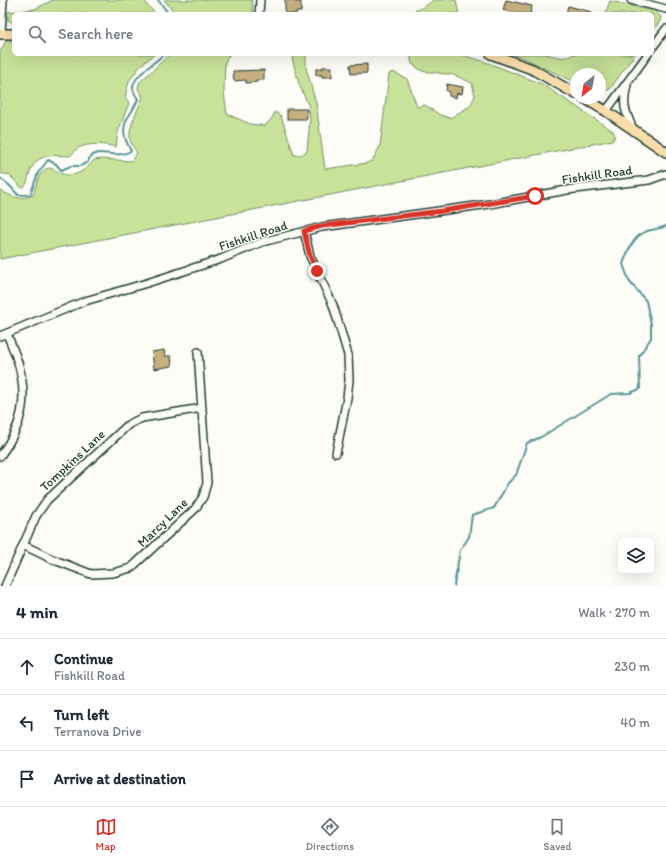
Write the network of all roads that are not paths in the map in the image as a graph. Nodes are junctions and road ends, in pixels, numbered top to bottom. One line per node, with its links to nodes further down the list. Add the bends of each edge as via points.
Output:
1 (3, 0): 7 (street)
2 (260, 0): 5 (street)
3 (631, 0): 4 (street)
4 (666, 9)
5 (259, 12)
6 (666, 29): 9 (street)
7 (0, 34): 8 (main road)
8 (12, 34)
9 (654, 45)
10 (496, 56): 13 (main road, via 532,69)
11 (647, 56): 12 (street)
12 (628, 82): 15 (street); 16 (street, via 624,109)
13 (570, 91)
14 (594, 104): 15 (main road)
15 (606, 111): 16 (main road)
16 (633, 129): 17 (main road)
17 (666, 152)
18 (666, 174): 19 (street, Fishkill Road, via 649,180 322,226)
19 (304, 231): 20 (street, Fishkill Road, via 262,242 221,259 85,301); 23 (street, via 310,256 333,305 348,355 347,398)
20 (3, 335): 24 (street, via 19,364 23,387 18,424 11,441)
21 (198, 352): 22 (street, Marcy Lane)
22 (202, 408): 25 (street, Tompkins Lane, via 142,418 129,424 47,500 36,516); 25 (street, Marcy Lane, via 207,483 203,497 195,508 131,568 113,573 91,574)
23 (336, 453)
24 (0, 456)
25 (24, 545): 26 (street, Tompkins Lane)
26 (5, 586)

